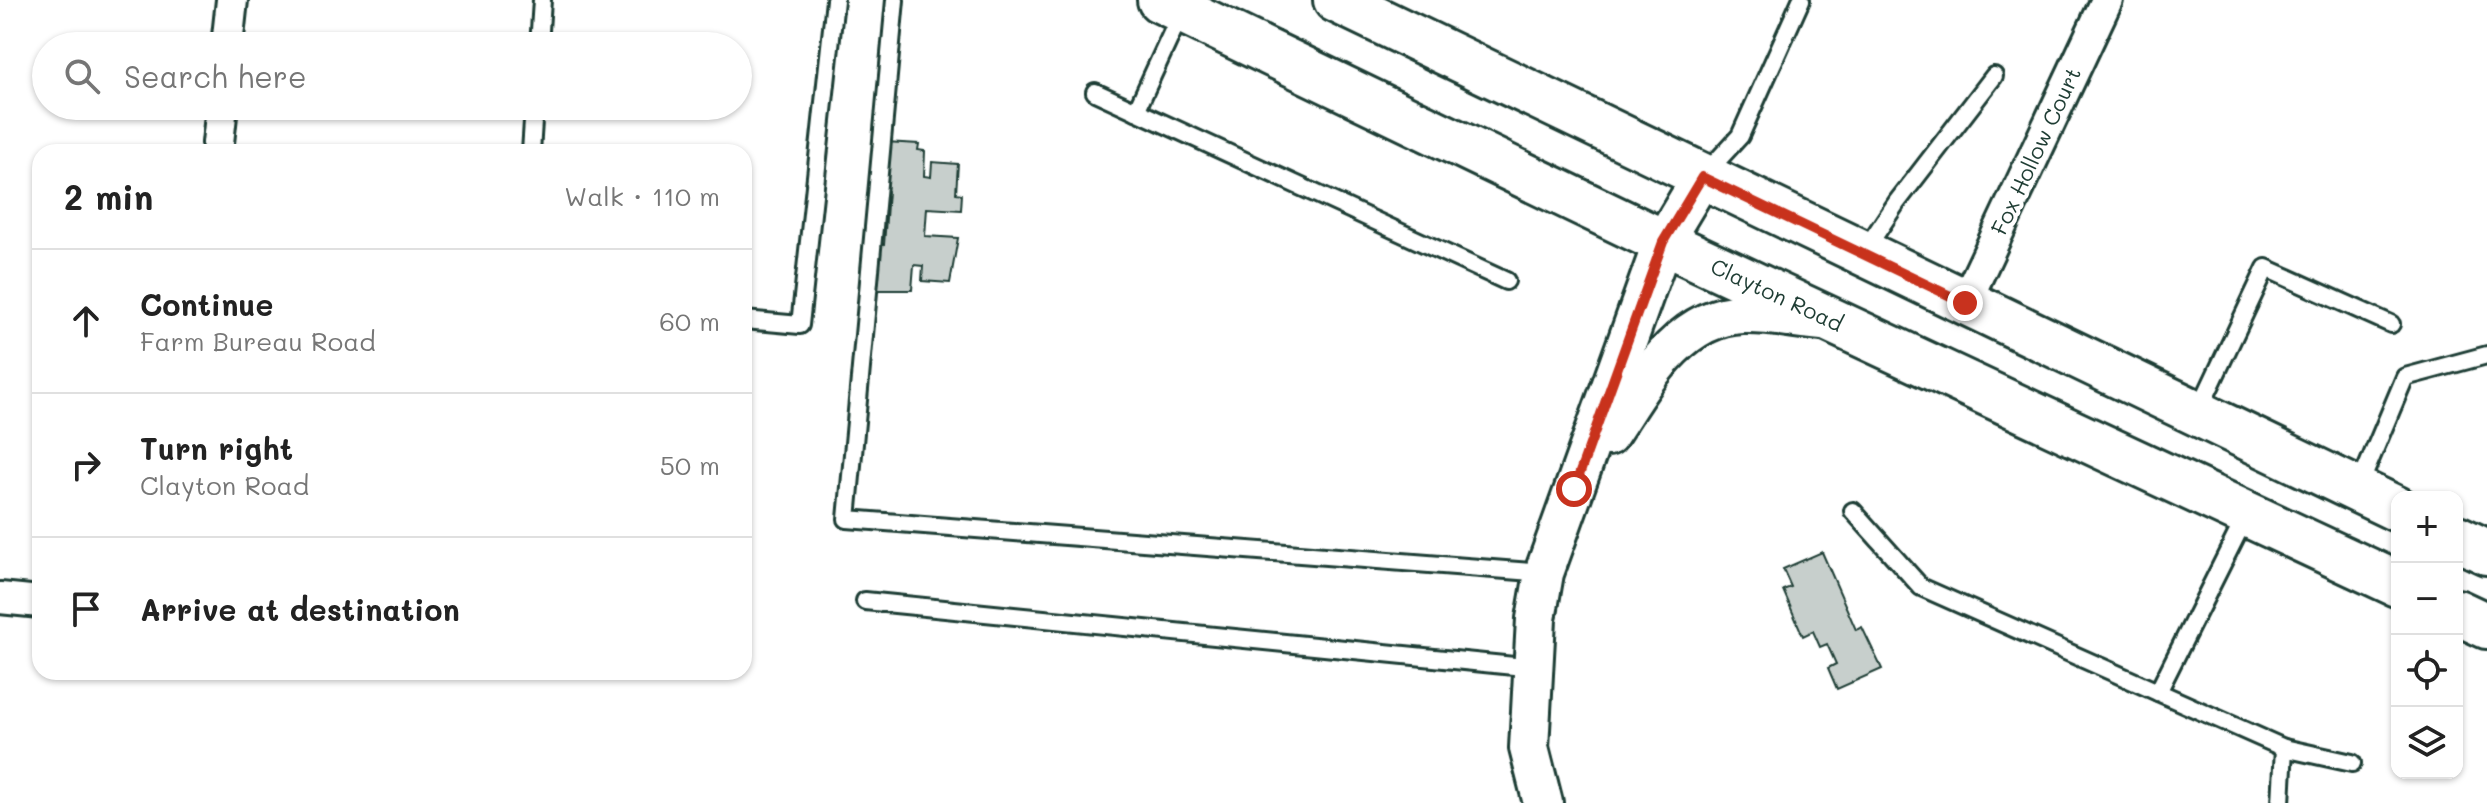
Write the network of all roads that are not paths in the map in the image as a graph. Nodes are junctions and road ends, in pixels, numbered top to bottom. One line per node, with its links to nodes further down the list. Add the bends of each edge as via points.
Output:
1 (232, 0): 9 (street)
2 (542, 0): 10 (lane)
3 (835, 0): 23 (lane, via 800,325)
4 (895, 0): 35 (lane, via 847,519)
5 (1336, 0): 18 (main road)
6 (1801, 0): 18 (lane, via 1740,136)
7 (2107, 0): 22 (street, Fox Hollow Court)
8 (1171, 5): 13 (lane); 19 (main road, Clayton Road)
9 (229, 32)
10 (540, 32)
11 (1994, 76): 20 (lane)
12 (1095, 92): 13 (lane)
13 (1136, 111): 21 (lane)
14 (220, 120): 16 (street)
15 (533, 120): 17 (lane)
16 (218, 144)
17 (532, 144)
18 (1702, 177): 19 (street); 20 (main road)
19 (1663, 242): 24 (main road, Clayton Road); 28 (street)
20 (1862, 254): 22 (main road)
21 (1506, 281)
22 (1965, 303): 27 (main road)
23 (752, 321)
24 (1836, 322): 28 (street, via 1741,314 1692,328 1646,379); 32 (main road, Clayton Road)
25 (2391, 324): 27 (lane, via 2266,268)
26 (2487, 355): 29 (lane, via 2405,377)
27 (2197, 414): 29 (main road)
28 (1574, 489): 35 (street)
29 (2358, 490): 30 (main road)
30 (2391, 506)
31 (1853, 511): 43 (lane, via 1921,587)
32 (2247, 514): 36 (main road, Clayton Road); 43 (lane)
33 (2463, 541): 34 (main road)
34 (2487, 552)
35 (1544, 573): 42 (street)
36 (2391, 581)
37 (0, 598): 38 (street)
38 (32, 601)
39 (865, 601): 42 (lane)
40 (2463, 615): 41 (main road)
41 (2487, 626)
42 (1534, 668): 46 (street, via 1529,748)
43 (2158, 692): 44 (lane)
44 (2284, 748): 45 (lane); 47 (lane)
45 (2352, 763)
46 (1543, 803)
47 (2281, 803)

